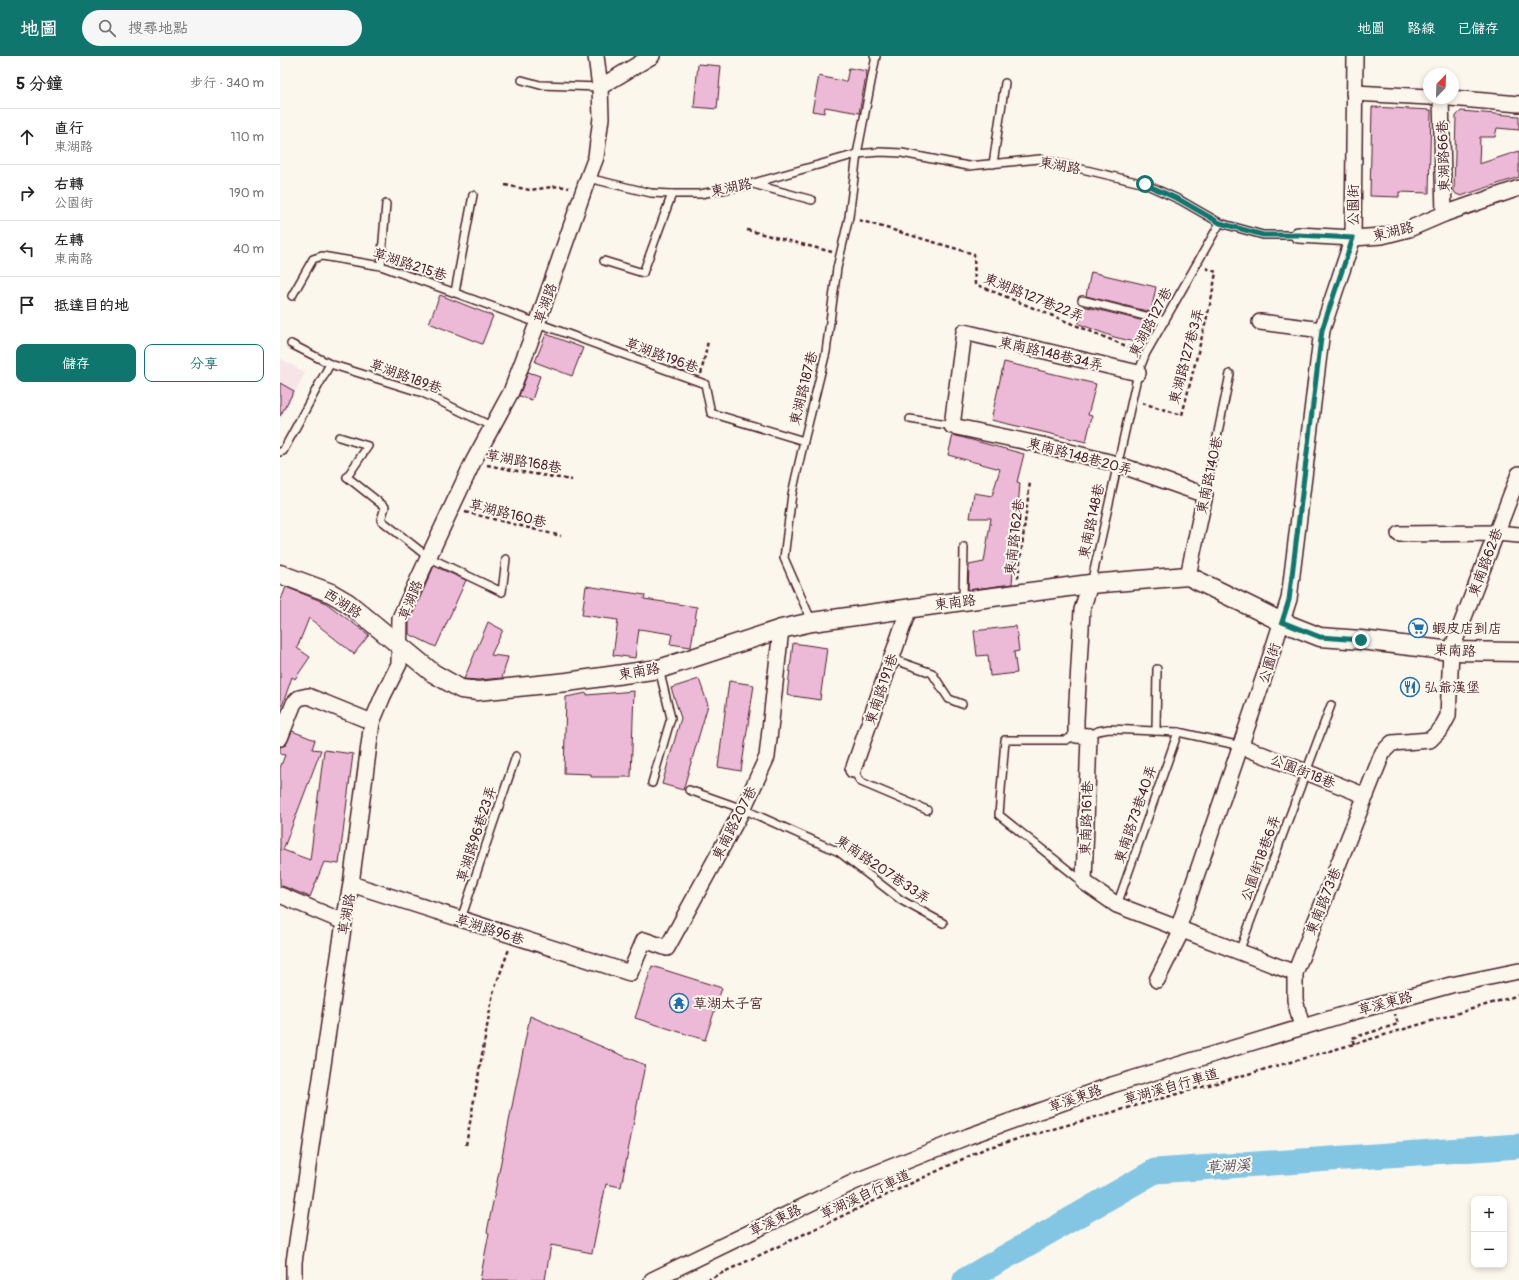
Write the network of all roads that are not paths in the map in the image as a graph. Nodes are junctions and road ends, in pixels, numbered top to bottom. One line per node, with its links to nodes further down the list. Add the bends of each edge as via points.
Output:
1 (596, 56): 7 (street, 草湖路)
2 (652, 56): 7 (street)
3 (874, 56): 13 (lane, 東湖路187巷)
4 (1355, 56): 8 (street, 公園街)
5 (522, 80): 7 (lane, via 540,85)
6 (1005, 83): 14 (lane)
7 (600, 87): 15 (street, 草湖路, via 601,118 596,157)
8 (1354, 93): 9 (street); 25 (street, 公園街)
9 (1423, 97)
10 (1459, 99): 12 (street)
11 (1441, 104): 22 (street, 東湖路66巷)
12 (1519, 104)
13 (857, 154): 14 (lane, 東湖路, via 902,153 968,166); 16 (lane, 東湖路); 43 (lane, 東湖路187巷, via 826,352)
14 (993, 164): 23 (lane, 東湖路, via 1040,159 1145,184)
15 (586, 184): 18 (lane, 東湖路); 33 (street, 草湖路)
16 (752, 184): 18 (lane, 東湖路, via 700,194); 20 (lane)
17 (1519, 188): 22 (street, 東湖路)
18 (672, 194): 26 (lane, via 643,273)
19 (473, 195): 28 (lane)
20 (812, 200)
21 (386, 204): 27 (lane)
22 (1444, 214): 25 (street, 東湖路, via 1409,229 1382,236)
23 (1220, 223): 24 (lane, 東湖路, via 1263,235); 31 (lane, 東湖路127巷)
24 (1298, 235): 25 (street, 東湖路)
25 (1353, 238): 34 (street, 公園街)
26 (604, 261)
27 (381, 266): 28 (lane, 草湖路215巷); 29 (lane, 草湖路215巷, via 322,256 313,259)
28 (454, 292): 33 (lane, 草湖路215巷)
29 (292, 296)
30 (1082, 300): 31 (lane)
31 (1165, 321): 37 (lane, 東湖路127巷)
32 (1260, 322): 34 (street)
33 (537, 324): 41 (street, 草湖路, via 511,392); 43 (lane, 草湖路196巷, via 705,384 711,413)
34 (1322, 330): 60 (street, 公園街, via 1289,600)
35 (290, 344): 36 (lane, 草湖路189巷)
36 (330, 364): 41 (lane, 草湖路189巷, via 423,393); 44 (lane, via 283,451)
37 (1138, 373): 40 (street, 東南路148巷34弄, via 964,332); 45 (lane, 東湖路127巷)
38 (1230, 374): 47 (lane, 東南路140巷)
39 (910, 419): 40 (lane, 東南路148巷20弄)
40 (952, 426): 45 (street, 東南路148巷20弄)
41 (493, 427): 52 (street, 草湖路, via 473,462)
42 (339, 437): 52 (lane, via 368,446 346,477 385,507 381,520)
43 (804, 441): 59 (lane, 東湖路187巷, via 792,494 784,558)
44 (280, 452)
45 (1117, 464): 47 (street, 東南路148巷20弄); 56 (lane, 東南路148巷)
46 (1519, 474): 48 (street, 東南路62巷)
47 (1205, 494): 55 (street, 東南路140巷)
48 (1496, 533): 49 (street); 50 (street); 63 (street, 東南路62巷)
49 (1399, 534)
50 (1519, 535)
51 (964, 547): 57 (lane)
52 (428, 557): 53 (lane, via 502,592); 62 (street, 草湖路, via 400,618)
53 (506, 559)
54 (280, 574): 62 (street, 西湖路, via 331,593 348,603)
55 (1188, 576): 56 (street, 東南路); 60 (street, 東南路)
56 (1090, 584): 57 (street, 東南路); 73 (street, 東南路161巷, via 1082,610)
57 (963, 600): 58 (street, 東南路)
58 (909, 608): 59 (street, 東南路); 65 (street, 東南路191巷)
59 (812, 622): 61 (street, 東南路)
60 (1282, 622): 63 (street, 東南路, via 1320,637); 75 (street, 公園街)
61 (781, 629): 66 (street, 東南路); 82 (street, 東南路207巷, via 767,757)
62 (399, 645): 66 (street, 東南路, via 449,683 461,689 478,691); 70 (street, 草湖路, via 398,664)
63 (1451, 651): 64 (street, 東南路); 81 (street, 東南路73巷, via 1448,716 1441,729 1430,740 1392,743 1382,752)
64 (1519, 652)
65 (892, 659): 68 (lane, via 932,673 949,699); 77 (street, 東南路191巷)
66 (659, 669): 79 (lane, via 671,718)
67 (1157, 669): 71 (lane)
68 (962, 704)
69 (1331, 705): 78 (lane, 公園街18巷6弄)
70 (372, 722): 74 (street, via 308,696 299,698 294,704); 85 (street, 草湖路)
71 (1156, 731): 72 (lane); 73 (lane, via 1109,729)
72 (1178, 732): 75 (lane); 87 (lane, 東南路73巷40弄)
73 (1083, 735): 84 (street, 東南路161巷); 84 (lane, 東南路161巷, via 1066,740 1005,740 999,815)
74 (280, 738)
75 (1241, 746): 78 (street, 公園街18巷); 91 (street, 公園街)
76 (516, 756): 88 (lane, 草湖路96巷23弄)
77 (853, 770): 83 (lane, via 861,782)
78 (1305, 772): 81 (street, 公園街18巷); 92 (lane, 公園街18巷6弄)
79 (652, 783)
80 (689, 790): 82 (lane, 東南路207巷33弄)
81 (1366, 796): 95 (street, 東南路73巷)
82 (743, 809): 90 (lane, 東南路207巷33弄, via 839,852 901,900); 94 (street, 東南路207巷, via 667,948 644,940)
83 (926, 810)
84 (1084, 882): 87 (street)
85 (351, 884): 88 (street, 草湖路96巷); 89 (street, 草湖路)
86 (280, 895): 89 (street)
87 (1117, 904): 91 (street)
88 (461, 919): 94 (street, 草湖路96巷)
89 (344, 922): 98 (street, 草湖路, via 294,1262)
90 (943, 923)
91 (1180, 929): 92 (street); 96 (street, 公園街)
92 (1239, 952): 95 (street)
93 (1519, 971): 97 (street, 草溪東路, via 1451,985)
94 (630, 973)
95 (1295, 973): 97 (street, via 1296,1000)
96 (1157, 980)
97 (1302, 1027): 99 (street, 草溪東路, via 1112,1085 962,1139 854,1182)
98 (294, 1280)
99 (652, 1280)

